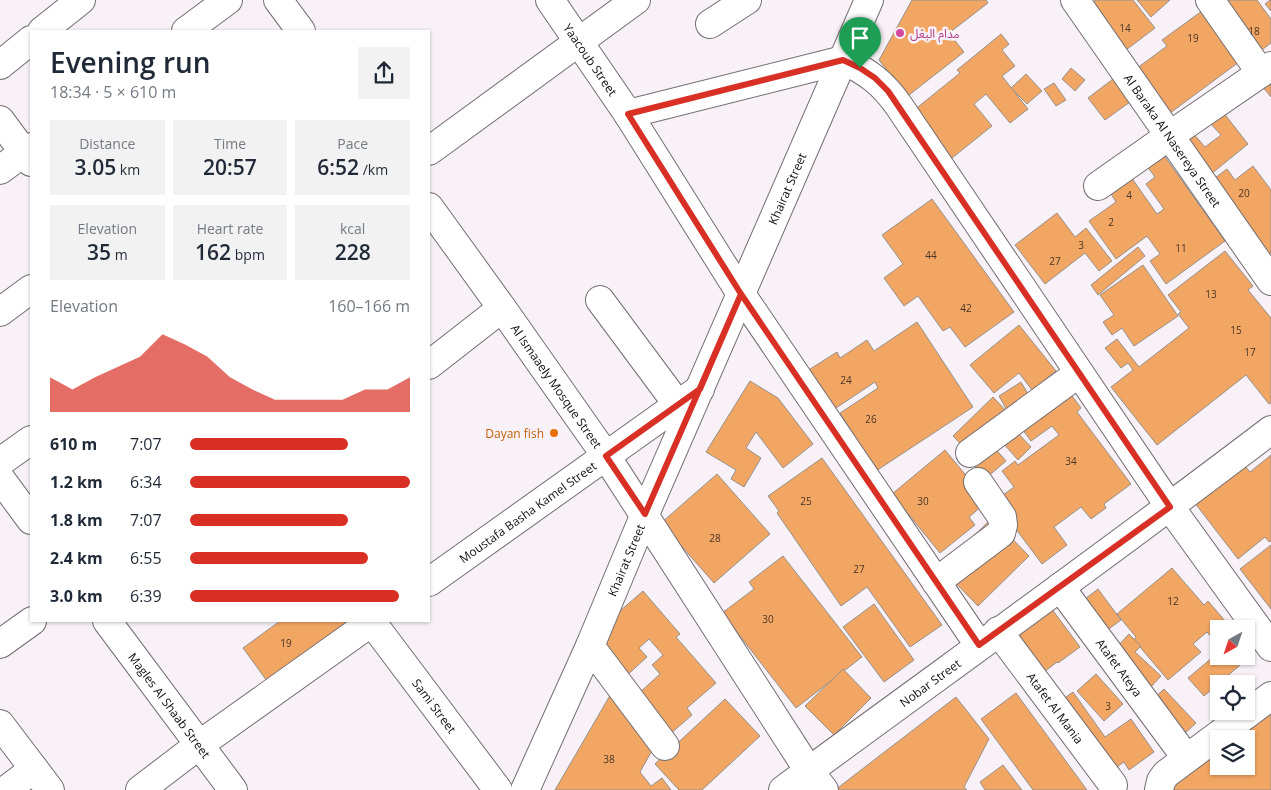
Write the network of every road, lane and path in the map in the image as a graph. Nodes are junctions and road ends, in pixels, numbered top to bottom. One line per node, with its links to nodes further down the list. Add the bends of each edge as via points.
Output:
1 (228, 0): 12 (street)
2 (278, 0): 13 (street)
3 (550, 0): 15 (street, Yaacoub Street)
4 (636, 0): 15 (street)
5 (747, 0): 10 (street)
6 (869, 0): 16 (street, Khairat Street)
7 (1075, 0): 21 (street, Al Baraka Al Nasereya Street)
8 (1210, 0): 18 (street)
9 (77, 1): 11 (street)
10 (710, 24)
11 (43, 30)
12 (187, 30)
13 (300, 30)
14 (30, 41): 17 (street)
15 (578, 42): 19 (street, Yaacoub Street); 22 (street)
16 (843, 60): 19 (street); 29 (street, Khairat Street); 34 (street, via 875,78 888,91)
17 (0, 65)
18 (1266, 70): 21 (street)
19 (628, 114): 29 (street, Yaacoub Street)
20 (0, 120): 23 (street)
21 (1169, 136): 25 (street); 27 (street, Al Baraka Al Nasereya Street)
22 (430, 150)
23 (29, 154): 24 (street)
24 (0, 170)
25 (1098, 186)
26 (430, 208): 31 (street, Al Ismaaely Mosque Street)
27 (1270, 278)
28 (30, 290): 32 (street)
29 (741, 294): 35 (street, Khairat Street); 48 (street, Yaacoub Street)
30 (600, 300): 36 (street)
31 (502, 308): 33 (street); 40 (street, Al Ismaaely Mosque Street)
32 (0, 312)
33 (430, 363)
34 (1079, 373): 39 (street); 44 (street)
35 (700, 389): 36 (street, Moustafa Basha Kamel Street); 45 (street, Khairat Street)
36 (678, 405): 40 (street, Moustafa Basha Kamel Street)
37 (1271, 430): 44 (street, Nobar Street)
38 (30, 441): 41 (street)
39 (970, 453)
40 (606, 456): 45 (street, Al Ismaaely Mosque Street); 47 (street, Moustafa Basha Kamel Street)
41 (0, 462)
42 (0, 478): 46 (street)
43 (978, 482): 48 (street, via 1002,517 1001,532)
44 (1170, 507): 49 (street, Nobar Street); 56 (street)
45 (645, 514): 55 (street, Khairat Street); 63 (street, Al Ismaaely Mosque Street)
46 (30, 519)
47 (430, 581)
48 (936, 582): 53 (street, Yaacoub Street)
49 (1060, 587): 53 (street, Nobar Street); 61 (street, Atafet Ateya)
50 (31, 622): 54 (street)
51 (108, 622): 59 (street, Magles Al Shaab Street)
52 (372, 622): 59 (street); 68 (street, Sami Street)
53 (988, 638): 63 (street, Nobar Street); 64 (street, Atafet Al Mania)
54 (0, 644)
55 (590, 646): 60 (street); 69 (street, Khairat Street)
56 (1271, 647)
57 (1271, 696): 71 (street, via 1166,774)
58 (0, 724): 62 (street)
59 (199, 745): 66 (street); 67 (street, Magles Al Shaab Street)
60 (665, 746)
61 (1179, 748)
62 (42, 780): 65 (street)
63 (816, 780): 70 (street, Nobar Street)
64 (1113, 785)
65 (6, 790)
66 (140, 790)
67 (233, 790)
68 (498, 790)
69 (526, 790)
70 (783, 790)
71 (1159, 790)

